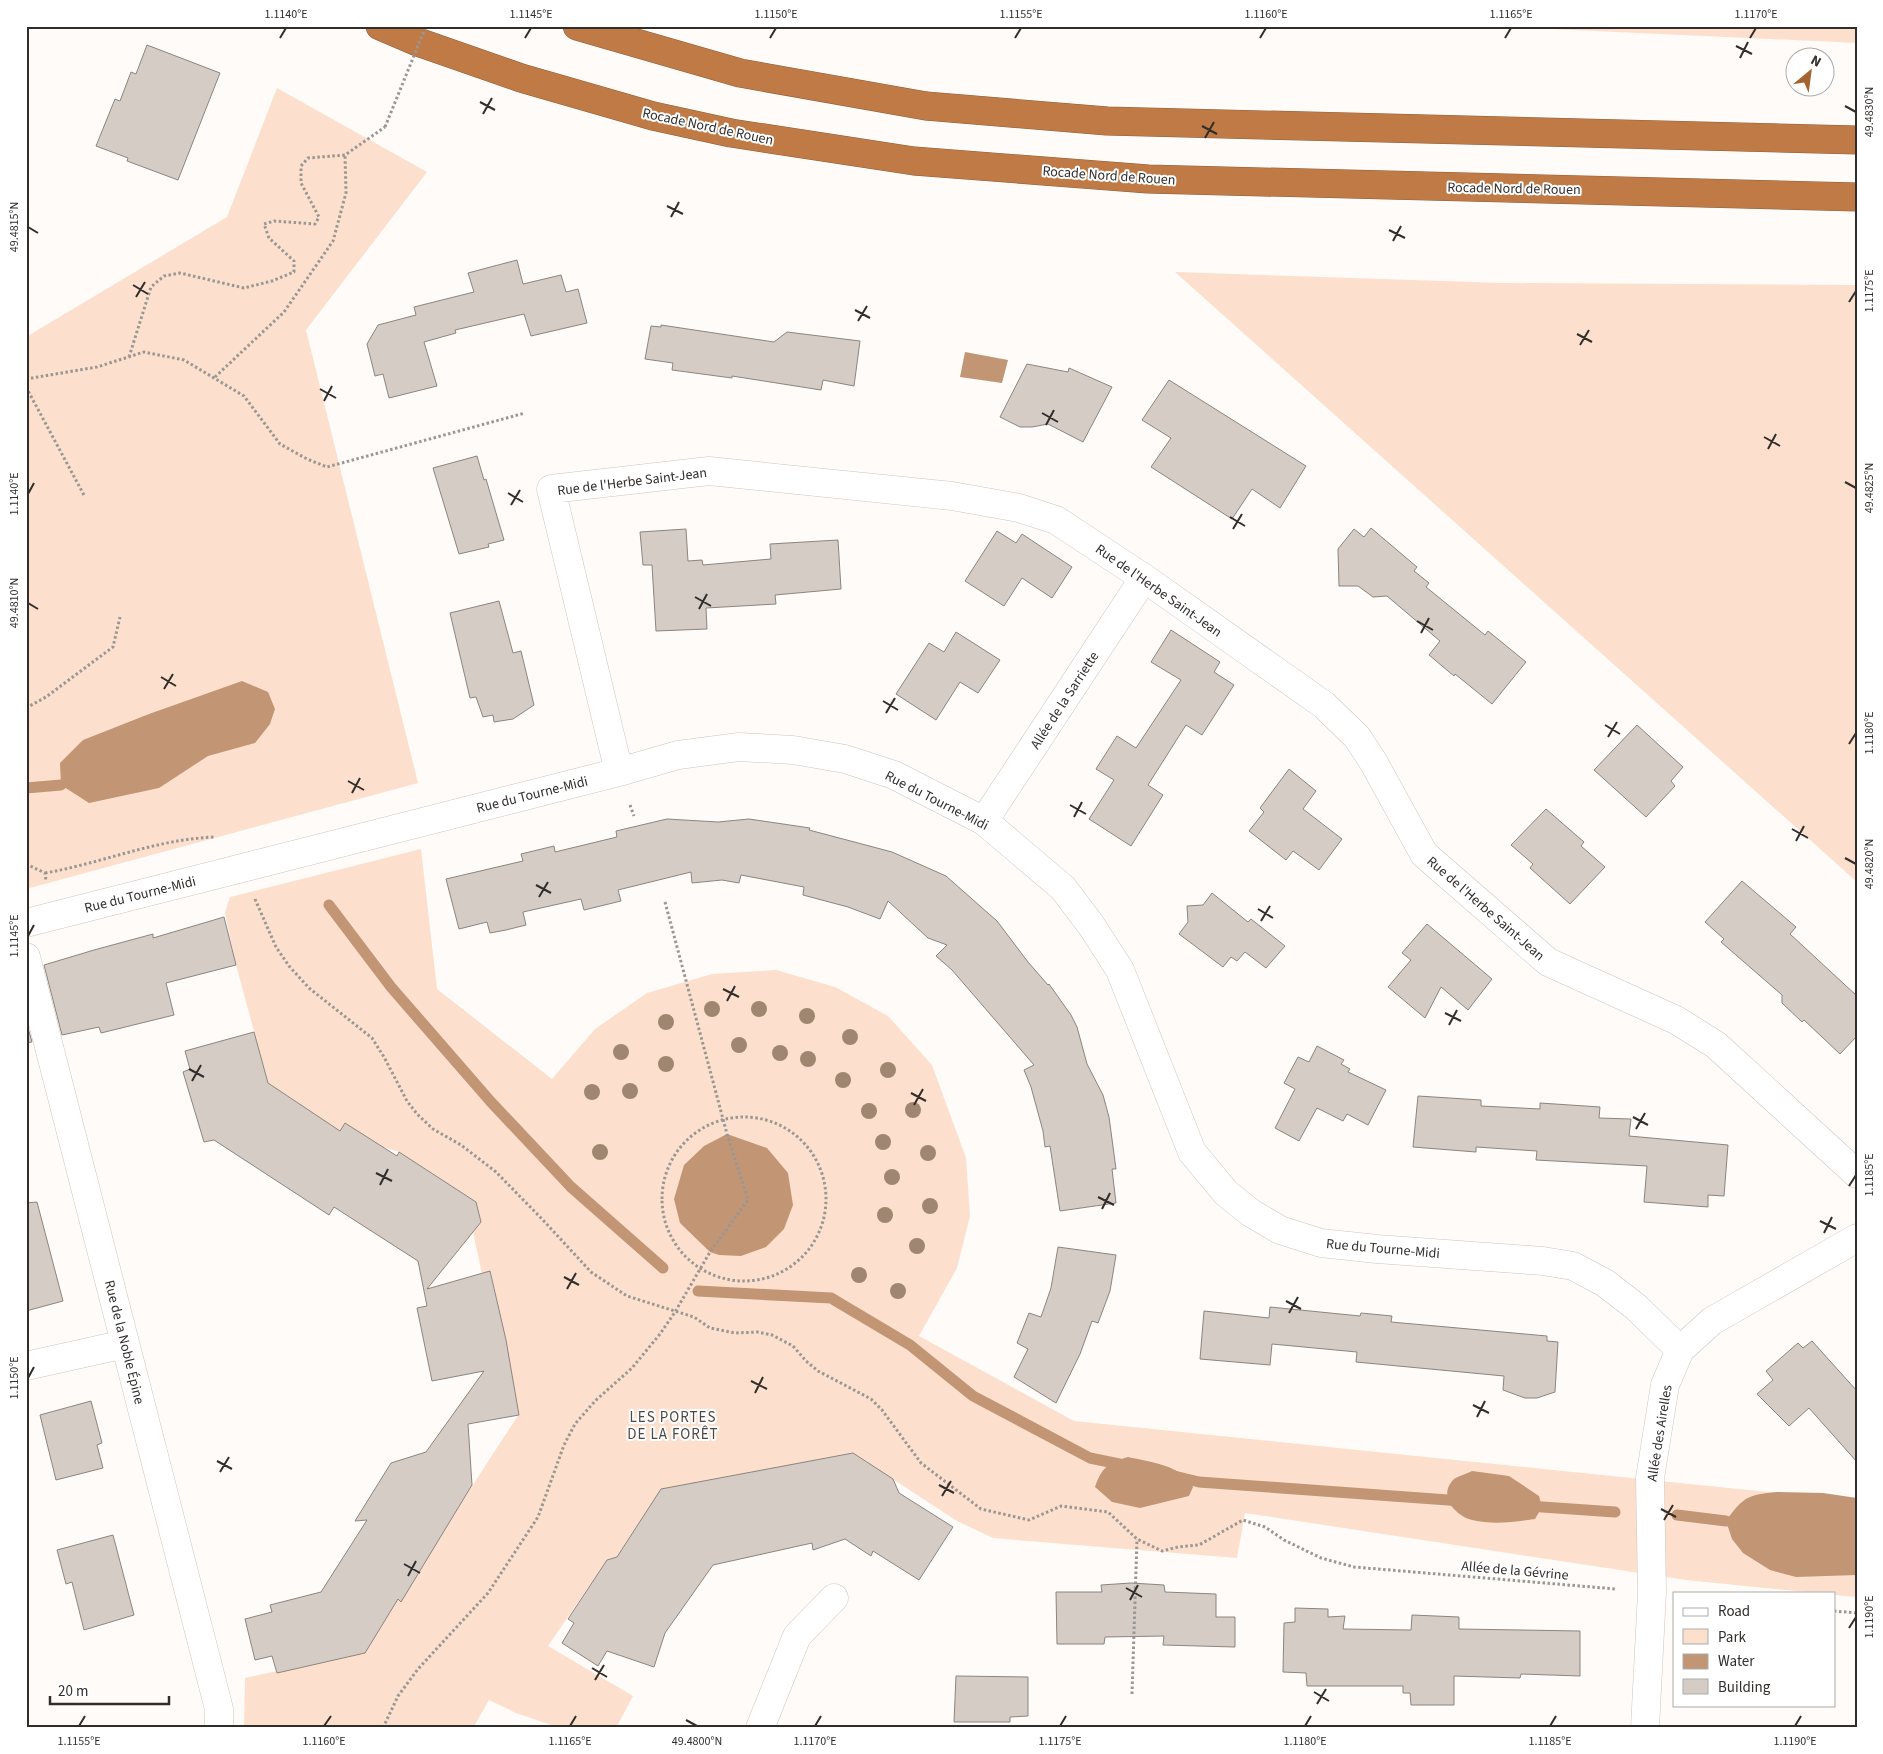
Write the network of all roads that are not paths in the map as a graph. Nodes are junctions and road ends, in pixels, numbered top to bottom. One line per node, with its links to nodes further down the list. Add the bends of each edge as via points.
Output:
1 (380, 26): 4 (highway, Rocade Nord de Rouen, via 521,78 653,116 731,133 914,162 1148,179)
2 (576, 26): 3 (highway, via 740,73 926,106 1107,121)
3 (1857, 140)
4 (1857, 197)
5 (1144, 578): 6 (street, Rue de l'Herbe Saint-Jean, via 1056,520 1019,508 952,496 709,471 551,489); 7 (street, Allée de la Sarriette); 10 (street, Rue de l'Herbe Saint-Jean, via 1324,705 1356,737 1374,763 1424,854 1548,962 1676,1020 1716,1046)
6 (619, 772): 7 (street, Rue du Tourne-Midi, via 678,755 739,747 792,750 845,759 894,775); 8 (street, Rue du Tourne-Midi)
7 (984, 821): 13 (street, Rue du Tourne-Midi, via 1063,888 1091,925 1120,970 1192,1152 1226,1193 1251,1213 1280,1230 1321,1243 1573,1266 1605,1283 1628,1301)
8 (26, 923)
9 (26, 957): 12 (street, Rue de la Noble Épine)
10 (1857, 1174)
11 (1857, 1238): 13 (street, Allée des Airelles, via 1712,1321)
12 (126, 1344): 14 (street); 16 (street, Rue de la Noble Épine, via 218,1709)
13 (1680, 1350): 18 (street, Allée des Airelles, via 1665,1385 1650,1478 1652,1592)
14 (26, 1366)
15 (834, 1598): 17 (street, via 797,1636)
16 (219, 1728)
17 (760, 1728)
18 (1645, 1728)

